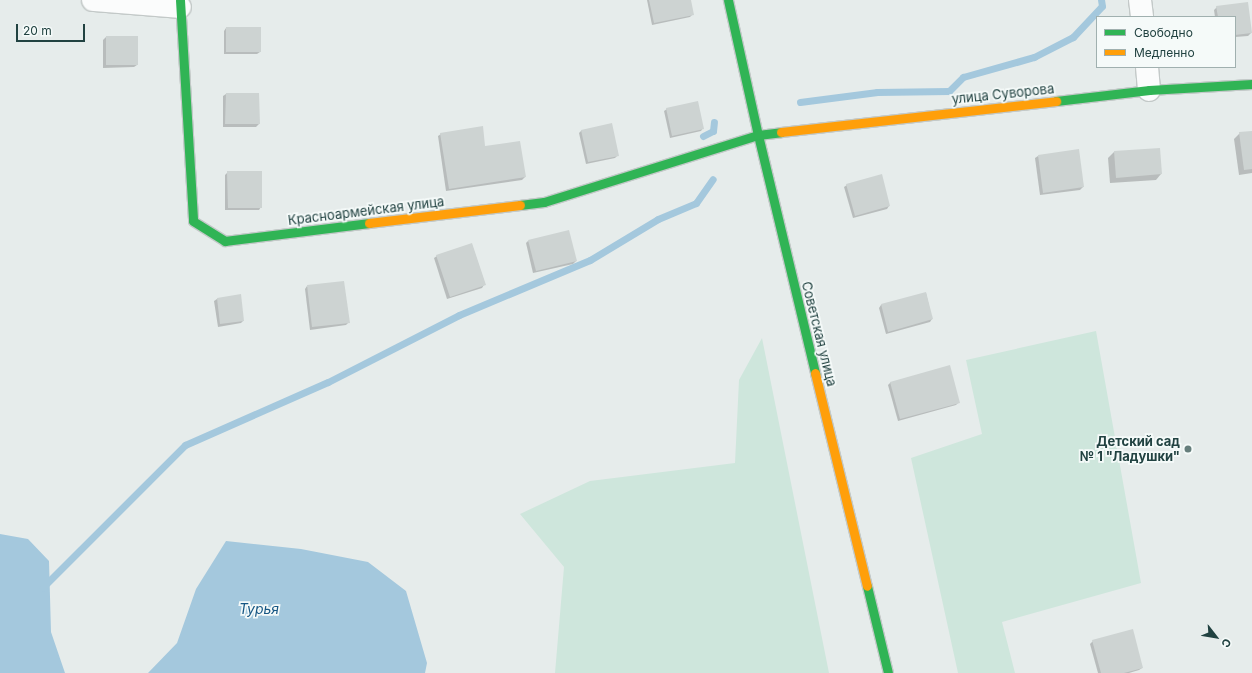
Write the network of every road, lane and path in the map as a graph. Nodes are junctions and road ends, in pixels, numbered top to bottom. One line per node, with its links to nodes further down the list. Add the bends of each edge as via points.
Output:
1 (93, 0): 4 (street)
2 (728, 0): 9 (main road, Советская улица)
3 (1140, 0): 5 (street)
4 (180, 3): 9 (main road, Красноармейская улица, via 193,221 225,241 544,202)
5 (1142, 16)
6 (1147, 68): 8 (street)
7 (1252, 84): 8 (main road, улица Суворова)
8 (1149, 90): 9 (main road, улица Суворова)
9 (758, 135): 10 (main road, Советская улица)
10 (888, 673)

